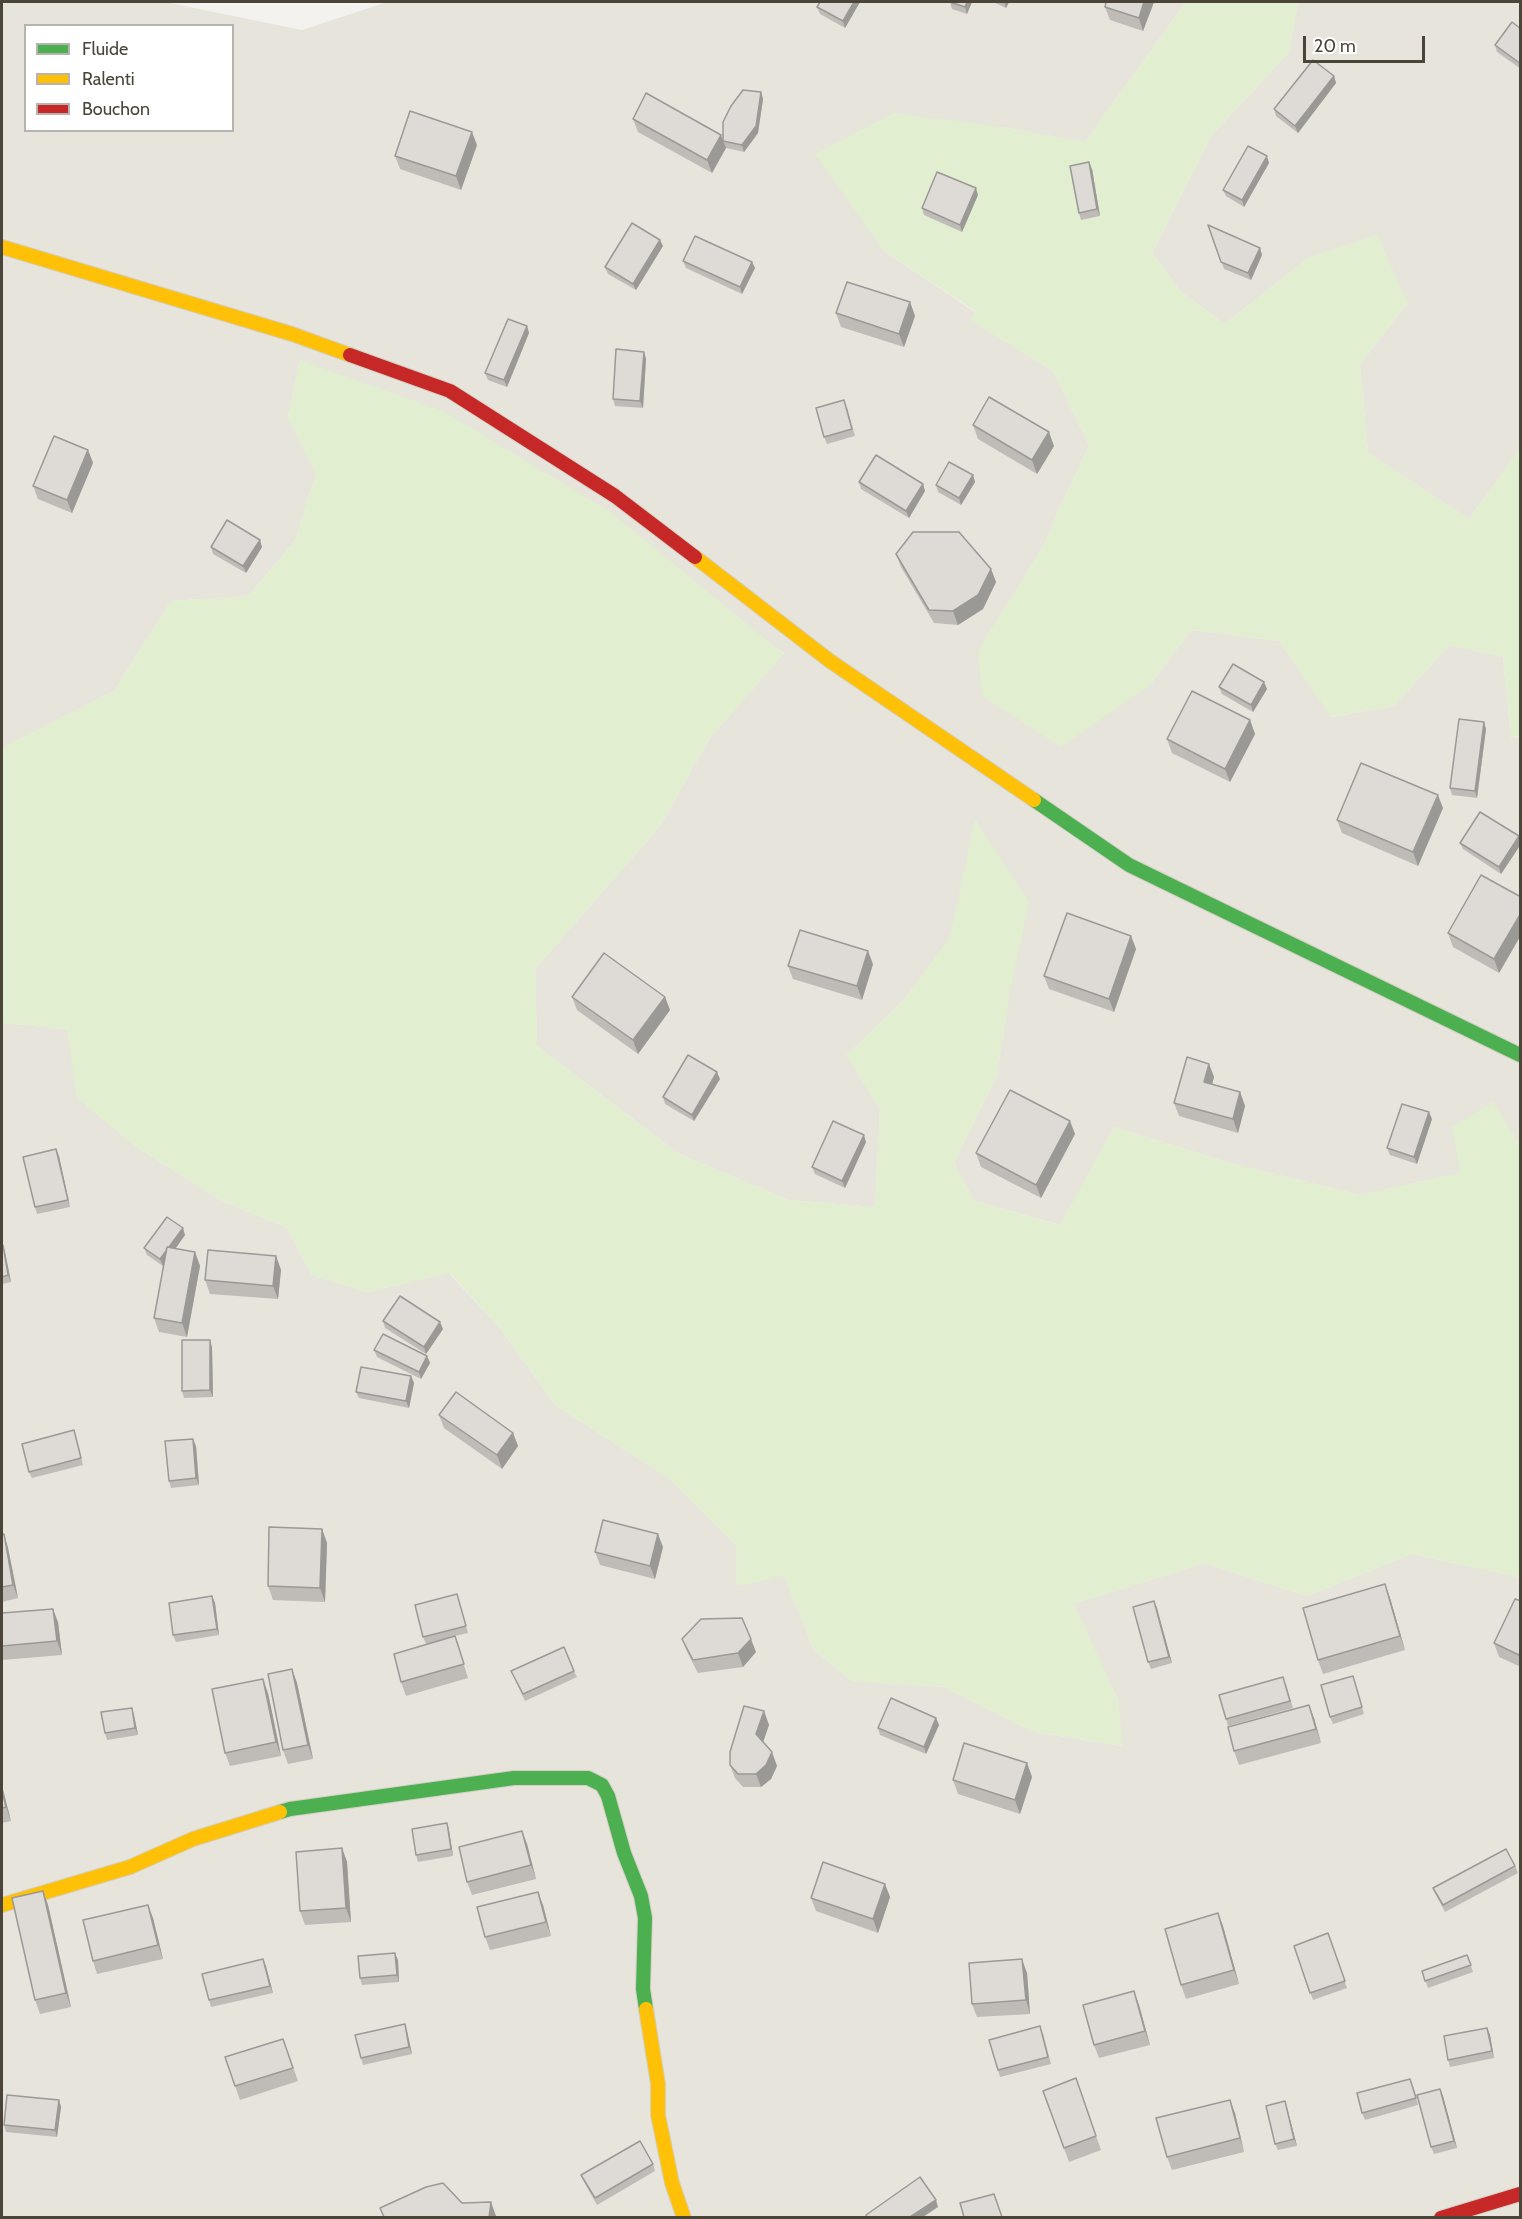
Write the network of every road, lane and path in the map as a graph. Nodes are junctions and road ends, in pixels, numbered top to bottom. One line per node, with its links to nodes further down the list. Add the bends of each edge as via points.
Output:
1 (2, 247): 2 (street, via 292,334 450,391 615,496 830,661 1129,865)
2 (1521, 1055)
3 (2, 1905): 5 (street, via 130,1867 193,1839 290,1809 514,1778 588,1778 602,1785 608,1796 641,1896 645,1918 643,1989 658,2084 658,2115 672,2183)
4 (1521, 2194): 6 (street)
5 (684, 2217)
6 (1440, 2217)

